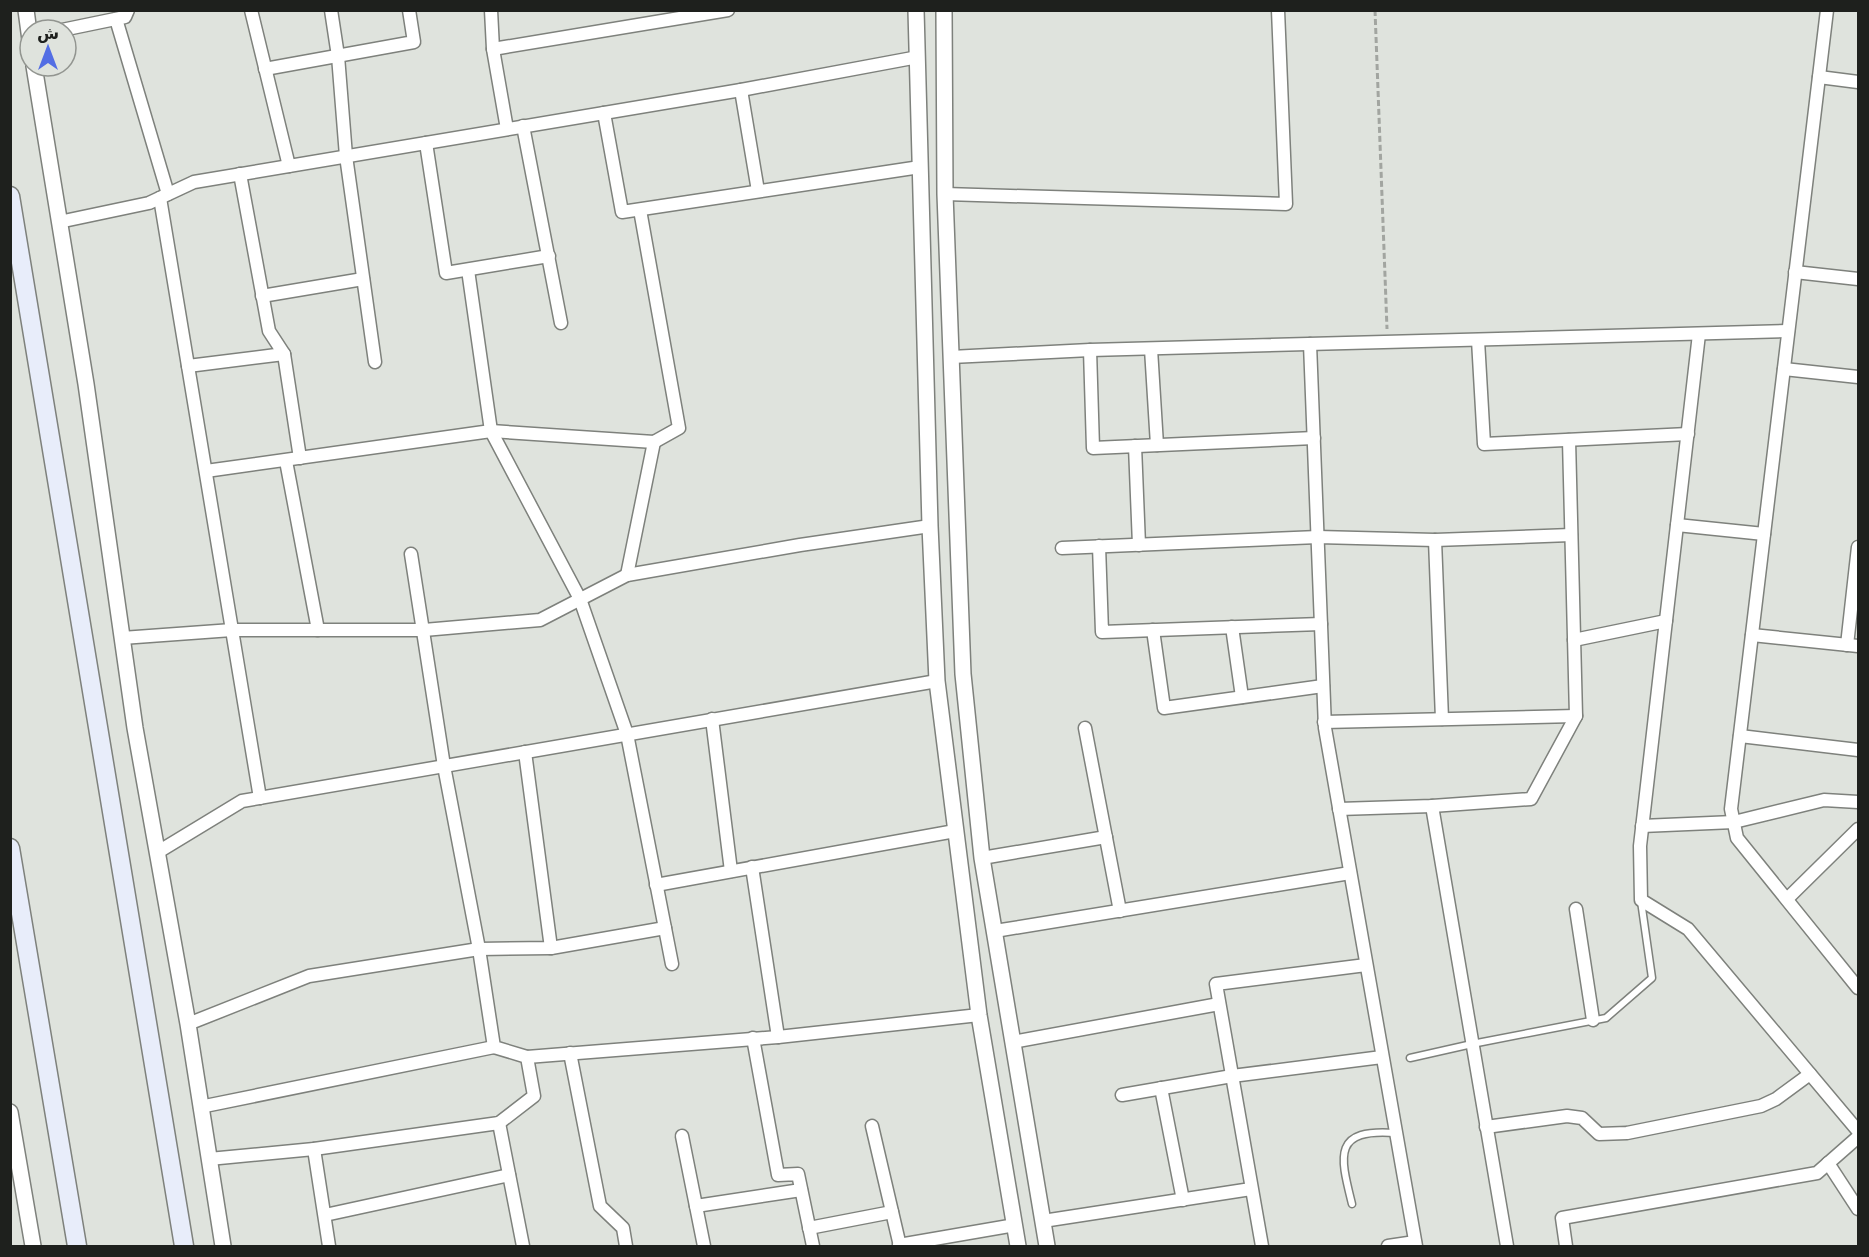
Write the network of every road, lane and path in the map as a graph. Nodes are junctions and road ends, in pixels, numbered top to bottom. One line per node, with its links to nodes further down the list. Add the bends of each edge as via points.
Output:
1 (128, 10): 12 (street, via 125,17)
2 (251, 10): 17 (street)
3 (331, 10): 15 (street)
4 (409, 10): 15 (street, via 414,42)
5 (491, 10): 14 (street)
6 (728, 10): 14 (street)
7 (916, 10): 16 (street)
8 (944, 10): 31 (street)
9 (1278, 10): 31 (street, via 1286,204)
10 (1375, 10): 46 (path)
11 (1827, 10): 18 (street)
12 (116, 19): 13 (street); 33 (street)
13 (78, 27)
14 (493, 49): 24 (street)
15 (338, 56): 17 (street); 26 (street)
16 (918, 57): 21 (street); 28 (street)
17 (265, 69): 27 (street)
18 (1819, 77): 20 (street); 38 (street)
19 (36, 78): 35 (street)
20 (1858, 82)
21 (741, 90): 22 (street); 30 (street)
22 (604, 113): 23 (street); 34 (street, via 622,212)
23 (523, 126): 24 (street); 36 (street)
24 (507, 129): 25 (street)
25 (426, 143): 26 (street); 37 (street, via 446,273)
26 (346, 156): 27 (street); 39 (street)
27 (289, 166): 29 (street)
28 (920, 166): 30 (street); 67 (street)
29 (240, 174): 33 (street, via 194,182); 41 (street)
30 (758, 191): 34 (street)
31 (945, 194): 51 (street)
32 (10, 196): 175 (main road)
33 (164, 196): 35 (street, via 149,203); 53 (street)
34 (640, 210): 60 (street, via 679,428)
35 (58, 222): 88 (street, via 86,384)
36 (549, 256): 37 (street); 42 (street)
37 (468, 270): 56 (street)
38 (1796, 272): 40 (street); 43 (street)
39 (363, 279): 41 (street); 52 (street)
40 (1858, 279)
41 (262, 296): 50 (street, via 269,331)
42 (561, 323)
43 (1788, 331): 44 (street); 54 (street)
44 (1699, 334): 45 (street); 57 (street)
45 (1478, 340): 46 (street); 59 (street, via 1484,444)
46 (1388, 342): 47 (street)
47 (1310, 344): 48 (street); 58 (street)
48 (1151, 349): 49 (street); 61 (street)
49 (1090, 350): 51 (street); 62 (street, via 1093,448)
50 (284, 354): 53 (street); 63 (street)
51 (951, 357): 115 (street, via 963,674)
52 (375, 362)
53 (188, 366): 65 (street)
54 (1784, 369): 55 (street); 68 (street)
55 (1858, 377)
56 (491, 432): 60 (street); 63 (street); 79 (street)
57 (1688, 434): 59 (street); 66 (street)
58 (1314, 438): 61 (street); 70 (street)
59 (1569, 440): 69 (street)
60 (654, 442): 78 (street)
61 (1157, 445): 62 (street)
62 (1135, 446): 72 (street)
63 (300, 458): 64 (street)
64 (286, 460): 65 (street); 84 (street)
65 (206, 471): 83 (street)
66 (1677, 525): 68 (street); 80 (street)
67 (930, 526): 78 (street); 91 (street)
68 (1764, 534): 87 (street)
69 (1572, 535): 71 (street); 89 (street)
70 (1318, 537): 71 (street); 72 (street); 81 (street)
71 (1435, 540): 96 (street)
72 (1139, 545): 73 (street)
73 (1099, 546): 75 (street); 86 (street, via 1102,632)
74 (1858, 547): 77 (street)
75 (1062, 548)
76 (411, 554): 85 (street)
77 (1857, 565): 90 (street)
78 (627, 575): 79 (street)
79 (580, 599): 85 (street, via 540,620); 99 (street)
80 (1666, 621): 89 (street); 109 (street)
81 (1321, 624): 82 (street); 92 (street)
82 (1232, 627): 86 (street); 93 (street)
83 (232, 630): 84 (street); 88 (street); 104 (street)
84 (318, 630): 85 (street)
85 (424, 630): 103 (street)
86 (1154, 630): 93 (street, via 1164,708)
87 (1752, 635): 90 (street); 100 (street)
88 (122, 638): 114 (street)
89 (1574, 640): 94 (street)
90 (1853, 645)
91 (937, 681): 95 (street); 111 (street)
92 (1323, 686): 93 (street); 97 (street)
93 (1242, 697)
94 (1576, 716): 96 (street); 106 (street, via 1531,799)
95 (712, 719): 99 (street); 117 (street)
96 (1442, 719): 97 (street)
97 (1324, 722): 107 (street)
98 (1085, 728): 112 (street)
99 (627, 734): 102 (street); 119 (street)
100 (1740, 736): 101 (street); 108 (street, via 1731,809)
101 (1858, 750)
102 (525, 752): 103 (street); 126 (street)
103 (444, 766): 104 (street); 127 (street)
104 (260, 798): 114 (street, via 242,801)
105 (1858, 802): 108 (street, via 1824,800)
106 (1432, 806): 107 (street); 138 (street)
107 (1339, 809): 118 (street)
108 (1734, 822): 109 (street); 120 (street, via 1737,838)
109 (1642, 826): 121 (street)
110 (1858, 829): 120 (street)
111 (955, 831): 116 (street); 132 (street)
112 (1106, 837): 115 (street); 123 (street)
113 (10, 849): 174 (main road)
114 (158, 852): 134 (street)
115 (982, 858): 125 (street)
116 (752, 867): 117 (street); 135 (street)
117 (731, 871): 119 (street)
118 (1350, 873): 123 (street); 129 (street)
119 (656, 885): 124 (street)
120 (1787, 899): 130 (street)
121 (1641, 900): 133 (lane, via 1652,978 1606,1018); 144 (street, via 1688,929)
122 (1576, 909): 133 (street)
123 (1120, 911): 125 (street)
124 (665, 928): 126 (street); 128 (street)
125 (995, 931): 137 (street)
126 (551, 948): 127 (street)
127 (479, 949): 134 (street, via 309,976); 139 (street)
128 (672, 964)
129 (1366, 965): 131 (street, via 1216,984); 142 (street)
130 (1858, 988)
131 (1219, 1004): 137 (street); 145 (street)
132 (979, 1015): 135 (street); 170 (street)
133 (1593, 1020): 138 (lane)
134 (189, 1024): 148 (street)
135 (778, 1036): 136 (street)
136 (753, 1038): 140 (street); 162 (street, via 778,1175 798,1174)
137 (1013, 1042): 169 (street)
138 (1472, 1044): 143 (lane); 152 (street)
139 (494, 1047): 141 (street); 148 (street)
140 (570, 1053): 141 (street); 179 (street, via 600,1206 623,1228)
141 (527, 1057): 150 (street, via 534,1096)
142 (1382, 1057): 145 (street); 154 (street)
143 (1410, 1058)
144 (1810, 1074): 152 (street, via 1761,1106 1627,1132 1599,1134 1582,1118 1567,1116); 153 (street)
145 (1232, 1076): 146 (street); 161 (street)
146 (1161, 1088): 147 (street); 163 (street)
147 (1122, 1095)
148 (200, 1107): 158 (street)
149 (10, 1112): 173 (street)
150 (499, 1123): 157 (street); 160 (street)
151 (872, 1126): 167 (street)
152 (1486, 1127): 187 (street)
153 (1858, 1131)
154 (1396, 1132): 164 (lane, via 1359,1134 1347,1144 1343,1151 1344,1173); 172 (street)
155 (682, 1136): 165 (street)
156 (1858, 1137): 159 (street)
157 (314, 1149): 158 (street); 168 (street)
158 (209, 1158): 176 (street)
159 (1828, 1163): 166 (street); 188 (street, via 1817,1173 1562,1218)
160 (509, 1175): 168 (street); 178 (street)
161 (1251, 1189): 163 (street); 185 (street)
162 (801, 1190): 165 (street); 171 (street)
163 (1183, 1200): 169 (street)
164 (1352, 1204)
165 (696, 1206): 180 (street)
166 (1858, 1209)
167 (892, 1212): 171 (street); 182 (street)
168 (325, 1215): 177 (street)
169 (1043, 1221): 184 (street)
170 (1015, 1225): 182 (street); 183 (street)
171 (809, 1228): 181 (street)
172 (1415, 1244): 186 (street)
173 (33, 1246)
174 (77, 1246)
175 (184, 1246)
176 (223, 1246)
177 (330, 1246)
178 (523, 1246)
179 (626, 1246)
180 (704, 1246)
181 (813, 1246)
182 (900, 1246)
183 (1018, 1246)
184 (1047, 1246)
185 (1262, 1246)
186 (1388, 1246)
187 (1507, 1246)
188 (1566, 1246)

